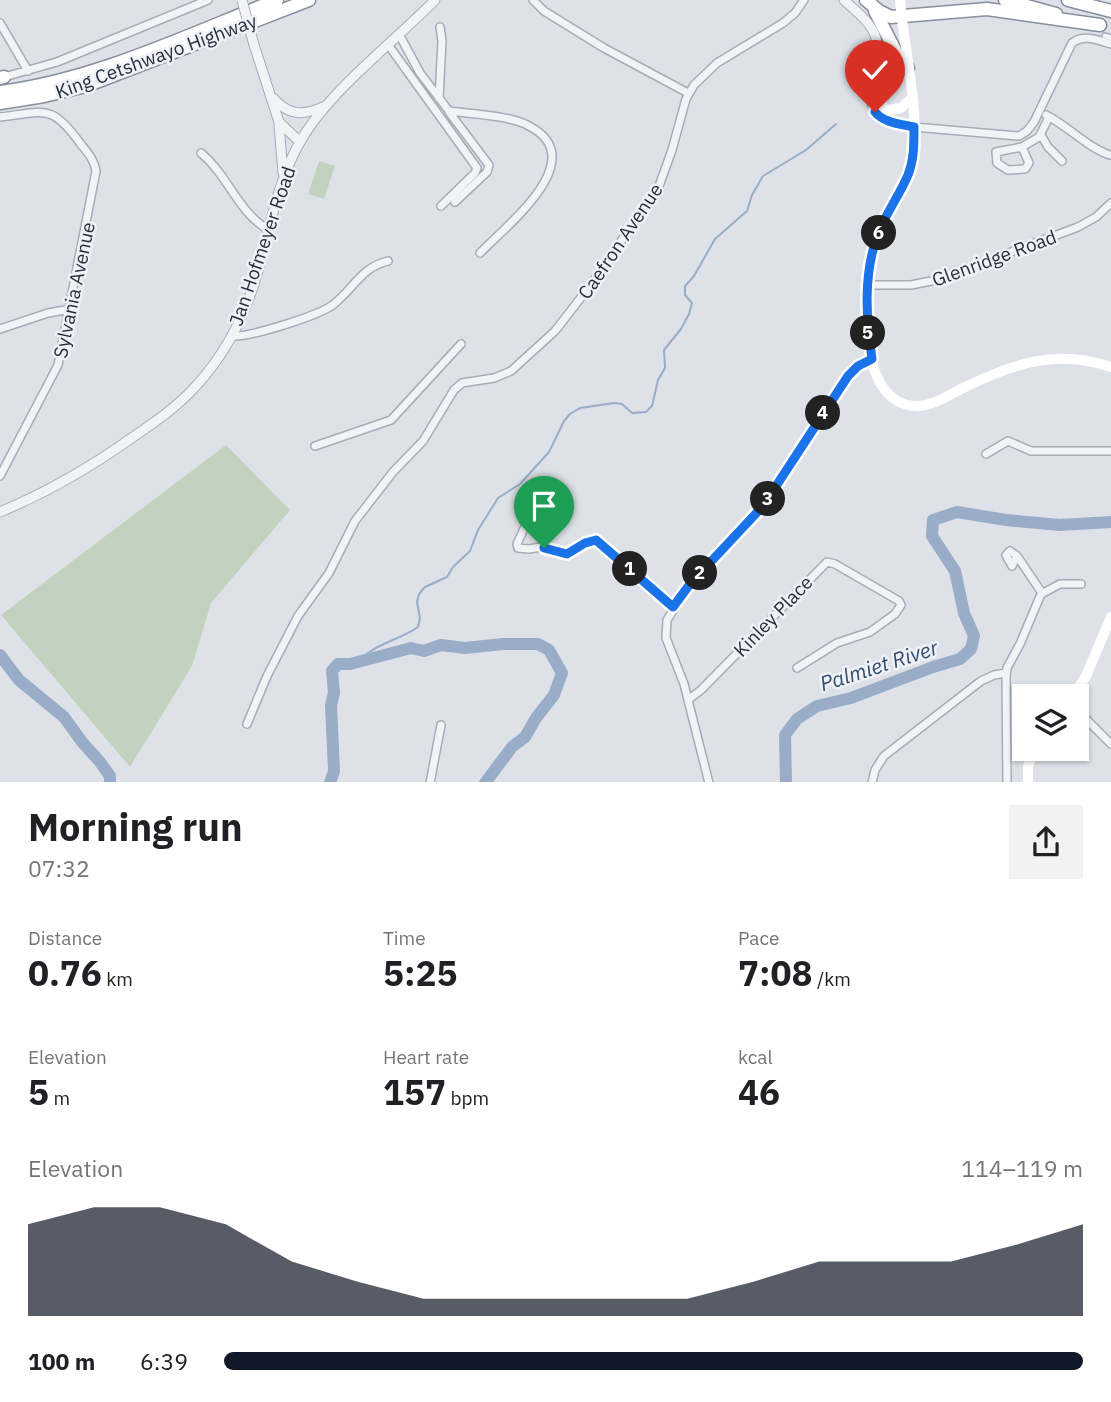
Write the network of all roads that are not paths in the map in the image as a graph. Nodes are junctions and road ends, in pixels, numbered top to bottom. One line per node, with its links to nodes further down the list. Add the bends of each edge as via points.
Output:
1 (208, 0): 22 (street)
2 (242, 0): 27 (street, bridge)
3 (277, 0): 25 (highway, King Cetshwayo Highway, via 86,74)
4 (309, 0): 30 (highway, King Cetshwayo Highway, via 86,86)
5 (435, 0): 18 (street, Jan Hofmeyer Road)
6 (533, 0): 26 (street, via 604,48)
7 (804, 0): 26 (street, Caefron Avenue, via 783,23 708,69)
8 (845, 0): 24 (street, via 875,34)
9 (900, 0): 14 (main road)
10 (1005, 0): 17 (highway)
11 (1070, 0): 13 (highway)
12 (869, 3): 14 (highway, via 885,15); 21 (highway)
13 (1111, 10)
14 (902, 17): 17 (highway, via 986,9); 21 (main road)
15 (0, 23): 22 (street)
16 (440, 27): 28 (street)
17 (1107, 32)
18 (400, 36): 20 (street, Jan Hofmeyer Road); 28 (street)
19 (1111, 44): 33 (street, via 1087,38 1072,43)
20 (388, 46): 31 (street, Jan Hofmeyer Road); 47 (street, via 477,169)
21 (908, 68): 29 (main road)
22 (29, 71): 23 (street)
23 (2, 77)
24 (873, 88): 29 (main road, via 888,110 901,108); 37 (street, via 877,115)
25 (0, 92)
26 (688, 93): 74 (street, Caefron Avenue, via 662,179 608,261 555,331 519,365 494,378 462,383 454,390 424,441 355,521 329,573 298,616)
27 (270, 94): 31 (street, via 293,113 312,113); 35 (street)
28 (439, 99): 32 (street)
29 (911, 99): 37 (main road)
30 (0, 103)
31 (328, 105): 39 (street, Jan Hofmeyer Road)
32 (449, 111): 45 (street, via 489,165); 49 (street, via 526,124 543,136 551,150 551,169 543,186)
33 (1039, 111): 36 (street); 37 (street, via 1031,127 1019,136)
34 (0, 117): 52 (street, Sylvania Avenue, via 41,113 59,117 92,158 96,175)
35 (277, 117): 39 (street); 44 (street)
36 (1049, 117): 38 (street); 42 (street)
37 (914, 127): 51 (main road, via 909,170 878,234)
38 (1041, 135): 40 (street); 43 (street)
39 (300, 142): 44 (street, Jan Hofmeyer Road)
40 (1022, 147): 40 (street, via 1026,169 1008,170 997,163 998,151)
41 (201, 153): 48 (street, via 252,219)
42 (1110, 155)
43 (1062, 161)
44 (283, 182): 48 (street, Jan Hofmeyer Road)
45 (455, 202)
46 (1111, 204): 51 (street, Glenridge Road, via 1078,227 936,280)
47 (441, 206)
48 (269, 230): 54 (street, Jan Hofmeyer Road, via 252,289)
49 (480, 253)
50 (388, 261): 54 (street, via 371,267 328,308 249,336)
51 (868, 285): 56 (main road)
52 (71, 309): 53 (street); 61 (street, Sylvania Avenue, via 56,372)
53 (0, 329)
54 (231, 336): 62 (street, Jan Hofmeyer Road, via 196,386 158,420 70,478)
55 (461, 344): 58 (street, via 391,420)
56 (872, 359): 57 (main road, via 889,396 918,406 1033,361 1064,358); 67 (street, via 848,376 763,506)
57 (1111, 367)
58 (315, 446)
59 (1111, 451): 60 (street, via 1031,451 1008,441)
60 (986, 454)
61 (0, 476)
62 (0, 512)
63 (528, 520): 67 (street, via 518,548 541,547 567,554 596,540)
64 (1017, 555): 66 (street)
65 (1081, 584): 66 (street, via 1060,584)
66 (1042, 593): 70 (street)
67 (673, 607): 72 (street, via 665,633)
68 (1111, 617): 71 (main road)
69 (797, 668): 72 (street, Kinley Place, via 837,643 878,627 898,611 899,601 827,562)
70 (1006, 673): 80 (street, via 981,681 892,748 879,763); 81 (street)
71 (1081, 684)
72 (689, 699): 79 (street)
73 (1089, 722): 76 (street)
74 (247, 724)
75 (441, 724): 78 (street)
76 (1111, 744)
77 (1030, 761): 82 (main road)
78 (429, 782)
79 (709, 782)
80 (872, 782)
81 (1007, 782)
82 (1028, 782)

